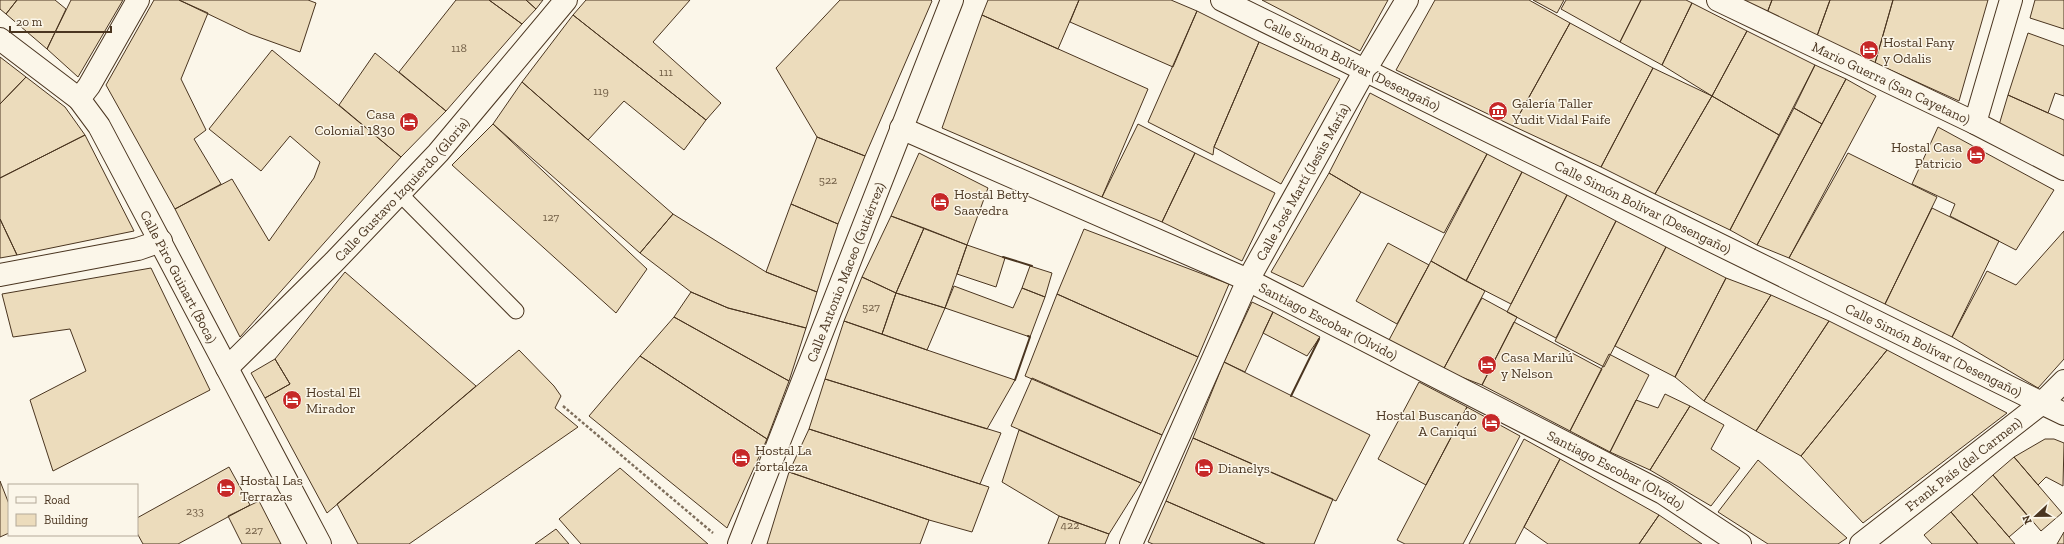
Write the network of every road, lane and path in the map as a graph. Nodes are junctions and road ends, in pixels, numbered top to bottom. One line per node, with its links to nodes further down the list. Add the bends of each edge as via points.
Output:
1 (138, 0): 10 (street)
2 (566, 0): 14 (street, Calle Gustavo Izquierdo (Gloria), via 438,153)
3 (952, 0): 12 (street, Calle Antonio Maceo (Gutiérrez))
4 (1223, 0): 9 (street, Calle Simón Bolívar (Desengaño))
5 (1407, 0): 9 (street, Calle José Martí (Jesús María))
6 (1718, 0): 11 (street, Mario Guerra (San Cayetano))
7 (2011, 0): 11 (street)
8 (0, 40): 10 (street, Calle Piro Guinart (Boca))
9 (1365, 70): 17 (street, Calle José Martí (Jesús María)); 21 (street, Calle Simón Bolívar (Desengaño))
10 (79, 99): 15 (street, Calle Piro Guinart (Boca), via 99,126)
11 (1975, 122): 13 (street, Mario Guerra (San Cayetano))
12 (901, 128): 17 (street, Santiago Escobar (Olvido)); 26 (street, Calle Antonio Maceo (Gutiérrez))
13 (2064, 169)
14 (400, 194): 18 (lane); 19 (street, Calle Gustavo Izquierdo (Gloria))
15 (161, 241): 16 (street, via 138,249); 19 (street, Calle Piro Guinart (Boca))
16 (0, 275)
17 (1248, 280): 27 (street, Calle José Martí (Jesús María)); 28 (street, Santiago Escobar (Olvido), via 1663,493)
18 (516, 311)
19 (227, 368): 25 (street, Calle Piro Guinart (Boca))
20 (2064, 381): 21 (street, Frank País (del Carmen))
21 (2042, 403): 23 (street, Calle Simón Bolívar (Desengaño)); 29 (street, Frank País (del Carmen))
22 (563, 406): 24 (path)
23 (2064, 414)
24 (718, 536)
25 (320, 544)
26 (739, 544)
27 (1130, 544)
28 (1740, 544)
29 (1861, 544)

